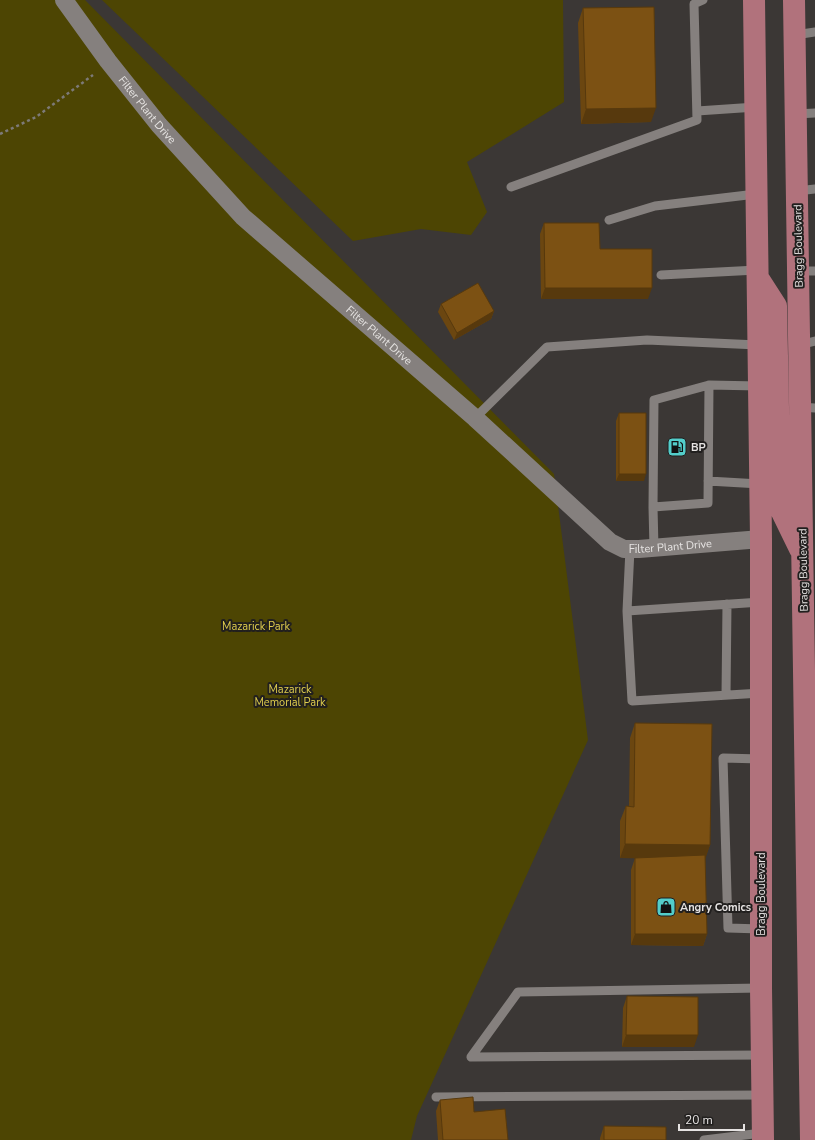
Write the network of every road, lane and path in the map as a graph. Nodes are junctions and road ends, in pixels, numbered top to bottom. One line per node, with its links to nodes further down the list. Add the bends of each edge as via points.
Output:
1 (64, 0): 6 (street, Filter Plant Drive)
2 (703, 0): 8 (lane, via 694,4)
3 (754, 0): 7 (main road, Bragg Boulevard)
4 (794, 0): 5 (main road, Bragg Boulevard)
5 (805, 34): 9 (main road, Bragg Boulevard)
6 (108, 61): 10 (path, via 92,77 36,117); 23 (street, Filter Plant Drive, via 159,125 243,216)
7 (756, 108): 8 (lane); 13 (main road, Bragg Boulevard)
8 (697, 111): 11 (lane, via 697,120)
9 (805, 113): 12 (main road, Bragg Boulevard)
10 (0, 134)
11 (511, 187)
12 (806, 190): 15 (main road, Bragg Boulevard)
13 (756, 194): 14 (lane, via 655,206); 16 (main road, Bragg Boulevard)
14 (609, 220)
15 (806, 271): 18 (main road, Bragg Boulevard)
16 (758, 274): 17 (lane); 19 (main road, Bragg Boulevard); 30 (main road, via 776,306 780,508)
17 (661, 275)
18 (807, 343): 22 (main road, Bragg Boulevard)
19 (758, 345): 21 (main road, Bragg Boulevard); 23 (lane, via 647,340 547,347)
20 (709, 384): 21 (lane); 24 (lane); 26 (lane, via 654,400)
21 (759, 386): 25 (main road, Bragg Boulevard)
22 (808, 407): 30 (main road, Bragg Boulevard)
23 (475, 418): 29 (street, Filter Plant Drive, via 610,542)
24 (708, 482): 25 (lane); 26 (lane, via 708,503)
25 (760, 484): 27 (main road, Bragg Boulevard)
26 (653, 507): 28 (lane)
27 (761, 539): 28 (street, Filter Plant Drive); 31 (main road, Bragg Boulevard)
28 (654, 548): 29 (street, Filter Plant Drive)
29 (630, 549): 33 (lane)
30 (802, 554): 44 (main road, Bragg Boulevard)
31 (761, 602): 32 (lane); 34 (main road, Bragg Boulevard)
32 (727, 604): 33 (lane); 35 (lane)
33 (627, 611): 35 (lane, via 632,701)
34 (761, 693): 35 (lane); 36 (main road, Bragg Boulevard)
35 (726, 695)
36 (761, 759): 37 (main road, Bragg Boulevard); 37 (lane, via 723,758 728,928)
37 (761, 929): 38 (main road, Bragg Boulevard)
38 (760, 988): 39 (main road, Bragg Boulevard); 39 (lane, via 518,992 471,1057)
39 (761, 1055): 40 (main road, Bragg Boulevard)
40 (762, 1096): 41 (lane); 42 (main road, Bragg Boulevard)
41 (436, 1097)
42 (762, 1136): 43 (lane)
43 (704, 1140)
44 (811, 1140)

